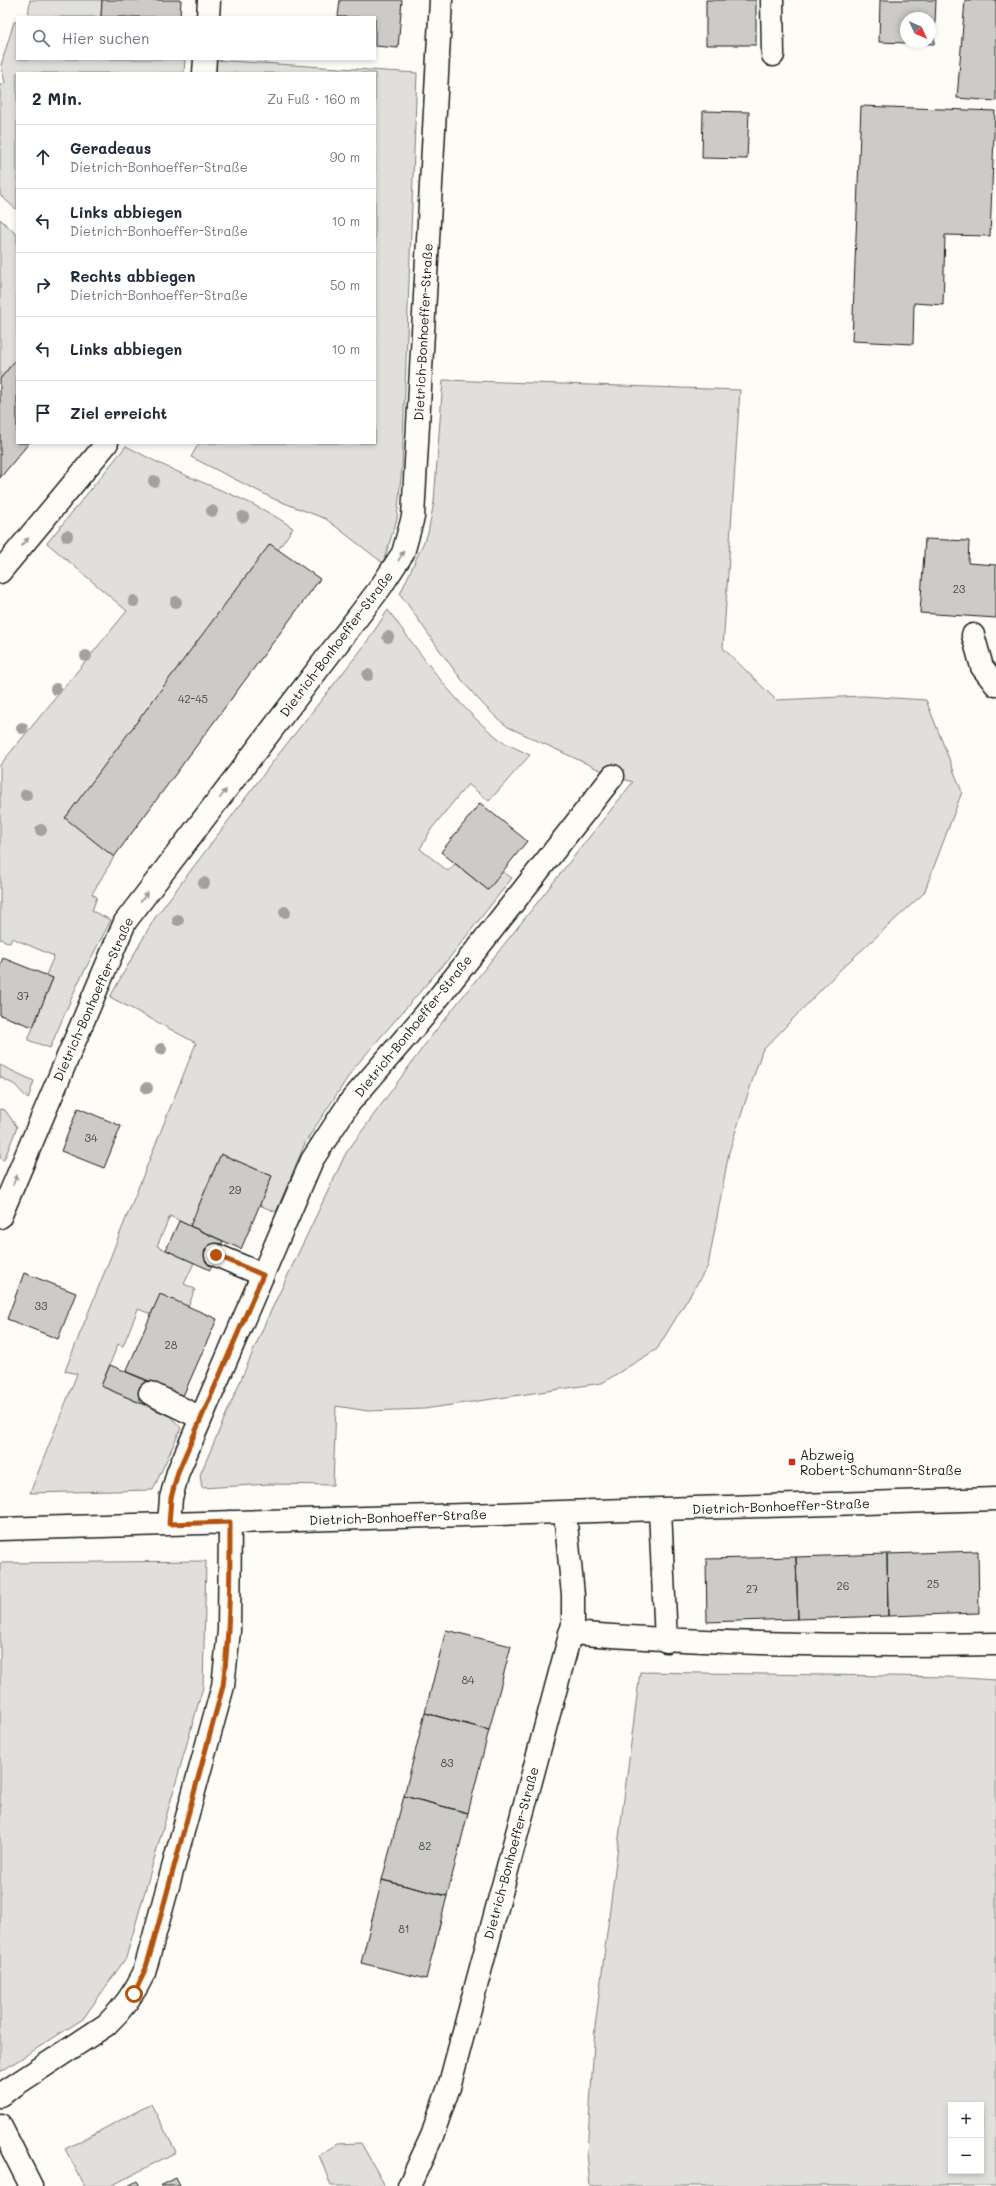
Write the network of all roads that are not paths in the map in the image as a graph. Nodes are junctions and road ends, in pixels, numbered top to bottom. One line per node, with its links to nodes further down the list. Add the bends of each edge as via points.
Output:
1 (209, 0): 4 (street)
2 (441, 0): 13 (street, Dietrich-Bonhoeffer-Straße, one-way to 2, via 125,922 380,588 403,553 413,517)
3 (772, 0): 5 (street)
4 (208, 16)
5 (773, 55)
6 (205, 60): 7 (street)
7 (204, 72)
8 (106, 444): 9 (street, one-way to 8)
9 (0, 572)
10 (973, 635): 11 (street, via 982,667)
11 (996, 685)
12 (612, 776): 15 (street, Dietrich-Bonhoeffer-Straße, via 424,1016 350,1102 312,1160)
13 (0, 1216)
14 (216, 1255): 15 (street)
15 (263, 1275): 17 (street, Dietrich-Bonhoeffer-Straße)
16 (150, 1394): 17 (street)
17 (201, 1418): 22 (street, Dietrich-Bonhoeffer-Straße, via 178,1472 171,1498)
18 (996, 1499): 19 (street, Dietrich-Bonhoeffer-Straße)
19 (660, 1510): 20 (street, Dietrich-Bonhoeffer-Straße); 25 (street)
20 (565, 1513): 21 (street, Dietrich-Bonhoeffer-Straße); 24 (street, Dietrich-Bonhoeffer-Straße, via 573,1595 573,1624)
21 (230, 1522): 22 (street, Dietrich-Bonhoeffer-Straße); 27 (street, via 229,1631 223,1686 144,1973 134,1994 121,2012 106,2025)
22 (169, 1524): 23 (street, Dietrich-Bonhoeffer-Straße)
23 (0, 1529)
24 (570, 1633): 25 (street); 30 (street, Dietrich-Bonhoeffer-Straße, via 448,2087 432,2136)
25 (666, 1641): 26 (street, via 806,1646)
26 (996, 1644)
27 (0, 2095)
28 (0, 2125): 29 (street)
29 (31, 2186)
30 (409, 2186)

